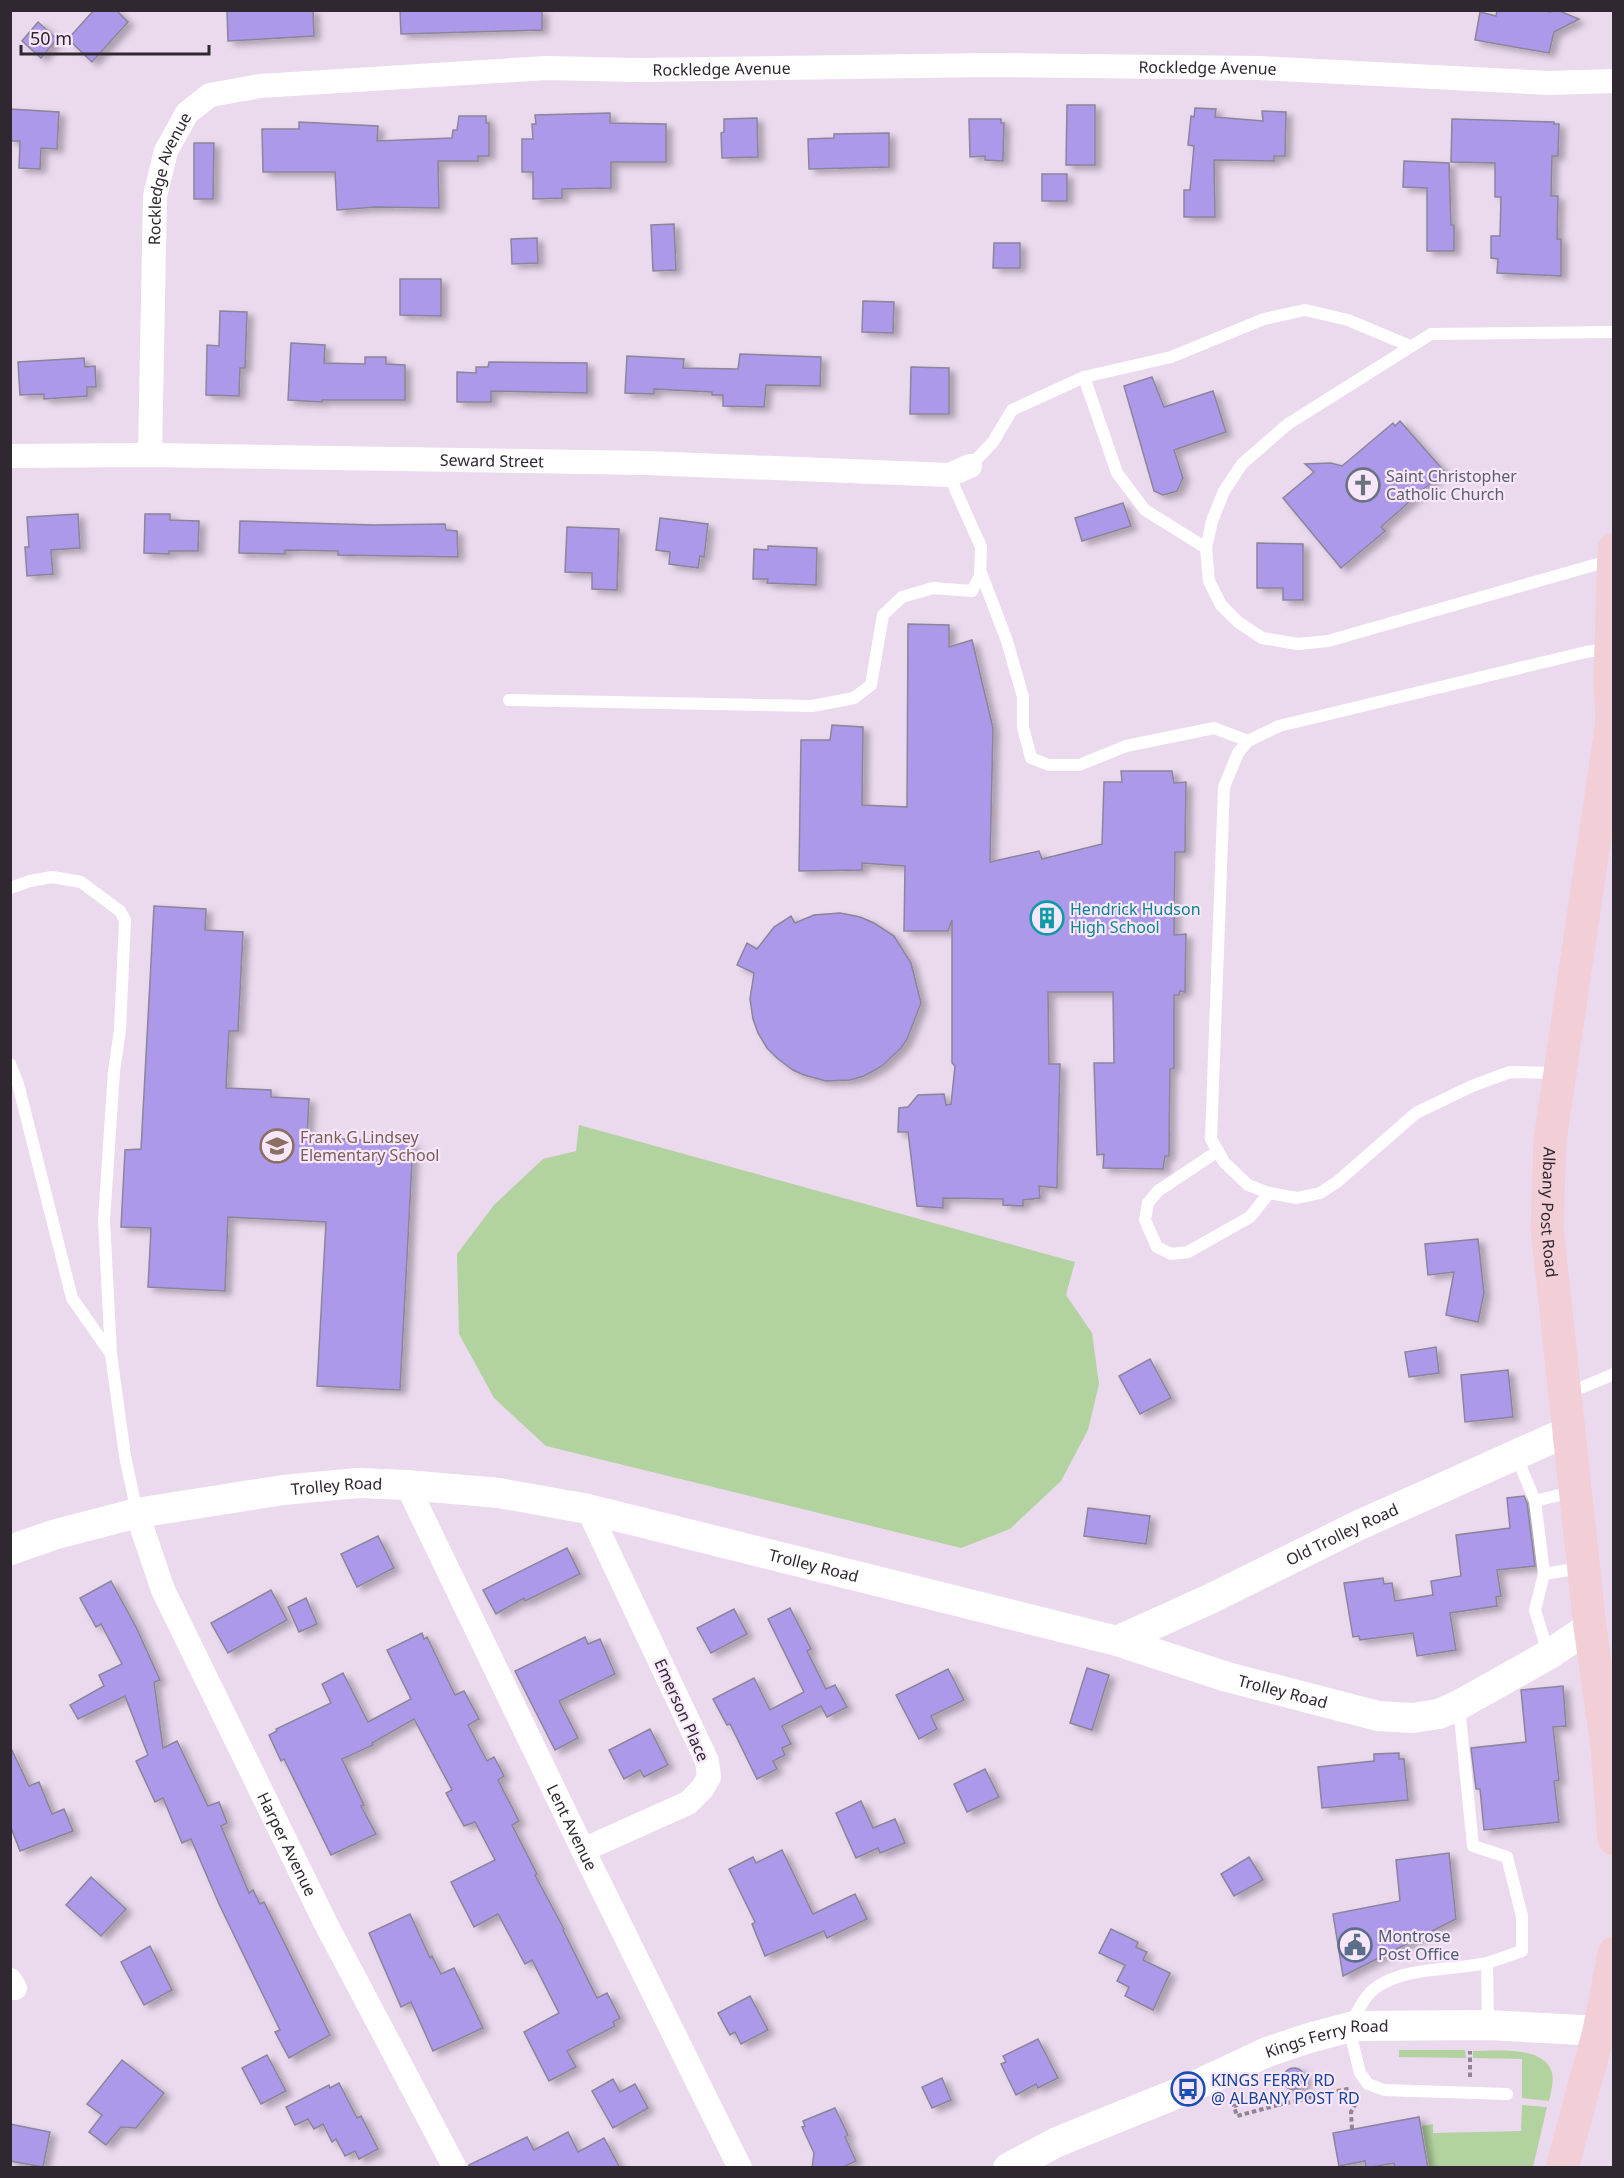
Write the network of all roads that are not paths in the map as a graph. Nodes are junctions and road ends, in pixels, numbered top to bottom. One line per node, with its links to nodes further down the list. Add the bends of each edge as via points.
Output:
1 (1614, 81): 6 (street, Rockledge Avenue, via 1549,83 1259,68 546,68 260,86 210,95 187,113 166,152 155,196)
2 (1614, 332): 3 (lane, via 1431,334)
3 (1410, 346): 4 (lane, via 1348,320 1305,310 1264,319 1171,357); 8 (lane, via 1288,424 1242,464 1224,491)
4 (1084, 377): 7 (lane, via 1012,410 993,442); 8 (lane, via 1117,473 1145,510)
5 (10, 456): 6 (street, Seward Street)
6 (150, 456): 7 (street, Seward Street)
7 (959, 471): 11 (lane, via 981,547)
8 (1206, 548): 10 (lane, via 1209,581 1221,605 1262,638 1298,644 1328,641)
9 (1614, 549): 10 (main road, Albany Post Road)
10 (1613, 559): 12 (main road, Albany Post Road)
11 (980, 570): 13 (lane, via 972,591 933,588 902,597 883,615 871,685 854,698 812,706); 14 (lane, via 1017,674 1031,758 1049,765 1079,765 1126,746 1214,728)
12 (1612, 669): 14 (lane, via 1586,652 1279,726); 17 (main road, Albany Post Road, via 1612,722)
13 (509, 700)
14 (1248, 741): 18 (lane, via 1238,753 1224,787 1211,1139)
15 (10, 888): 20 (lane, via 52,877 81,882 120,911 125,920 104,1220)
16 (10, 1064): 20 (lane, via 72,1298)
17 (1560, 1074): 19 (lane, via 1510,1072 1472,1086 1416,1113 1320,1193 1297,1198); 22 (main road, Albany Post Road, via 1550,1140 1547,1228)
18 (1218, 1151): 19 (lane, via 1248,1185); 19 (lane, via 1158,1191 1149,1203 1145,1221 1157,1247 1171,1254 1188,1252 1250,1217)
19 (1269, 1193)
20 (111, 1354): 29 (lane)
21 (1614, 1374): 22 (lane)
22 (1565, 1394): 23 (main road, Albany Post Road)
23 (1569, 1431): 24 (street, Old Trolley Road); 26 (main road, Albany Post Road)
24 (1516, 1455): 27 (lane); 34 (street, Old Trolley Road)
25 (407, 1485): 28 (street, Trolley Road, via 499,1493); 29 (street, Trolley Road, via 358,1483 283,1490); 39 (street, Lent Avenue)
26 (1576, 1491): 27 (lane); 31 (main road, Albany Post Road)
27 (1535, 1501): 32 (lane)
28 (588, 1509): 34 (street, Trolley Road); 39 (street, Emerson Place, via 707,1761 709,1778 688,1803)
29 (137, 1513): 30 (street, Trolley Road); 47 (street, Harper Avenue, via 164,1590 326,1924)
30 (10, 1550)
31 (1584, 1568): 32 (lane); 33 (main road, Albany Post Road)
32 (1544, 1574): 35 (lane, via 1535,1610)
33 (1590, 1627): 35 (street, Trolley Road); 37 (main road, Albany Post Road)
34 (1117, 1641): 36 (street, Trolley Road, via 1227,1677 1378,1716 1412,1718)
35 (1548, 1655): 36 (street, Trolley Road)
36 (1459, 1706): 41 (lane, via 1473,1846 1507,1857 1522,1916 1522,1952)
37 (1610, 1745): 38 (main road, Albany Post Road)
38 (1614, 1839)
39 (583, 1850): 48 (street, Lent Avenue)
40 (1614, 1953): 43 (main road)
41 (1487, 1963): 42 (lane, via 1391,1980 1364,2000); 44 (lane)
42 (1349, 2028): 44 (street, Kings Ferry Road); 45 (lane, via 1360,2073 1368,2084 1384,2090); 49 (street, Kings Ferry Road, via 1267,2052 1057,2142)
43 (1599, 2031): 44 (street, Kings Ferry Road); 46 (main road)
44 (1479, 2036)
45 (1507, 2094)
46 (1569, 2166)
47 (455, 2168)
48 (740, 2168)
49 (1008, 2168)

